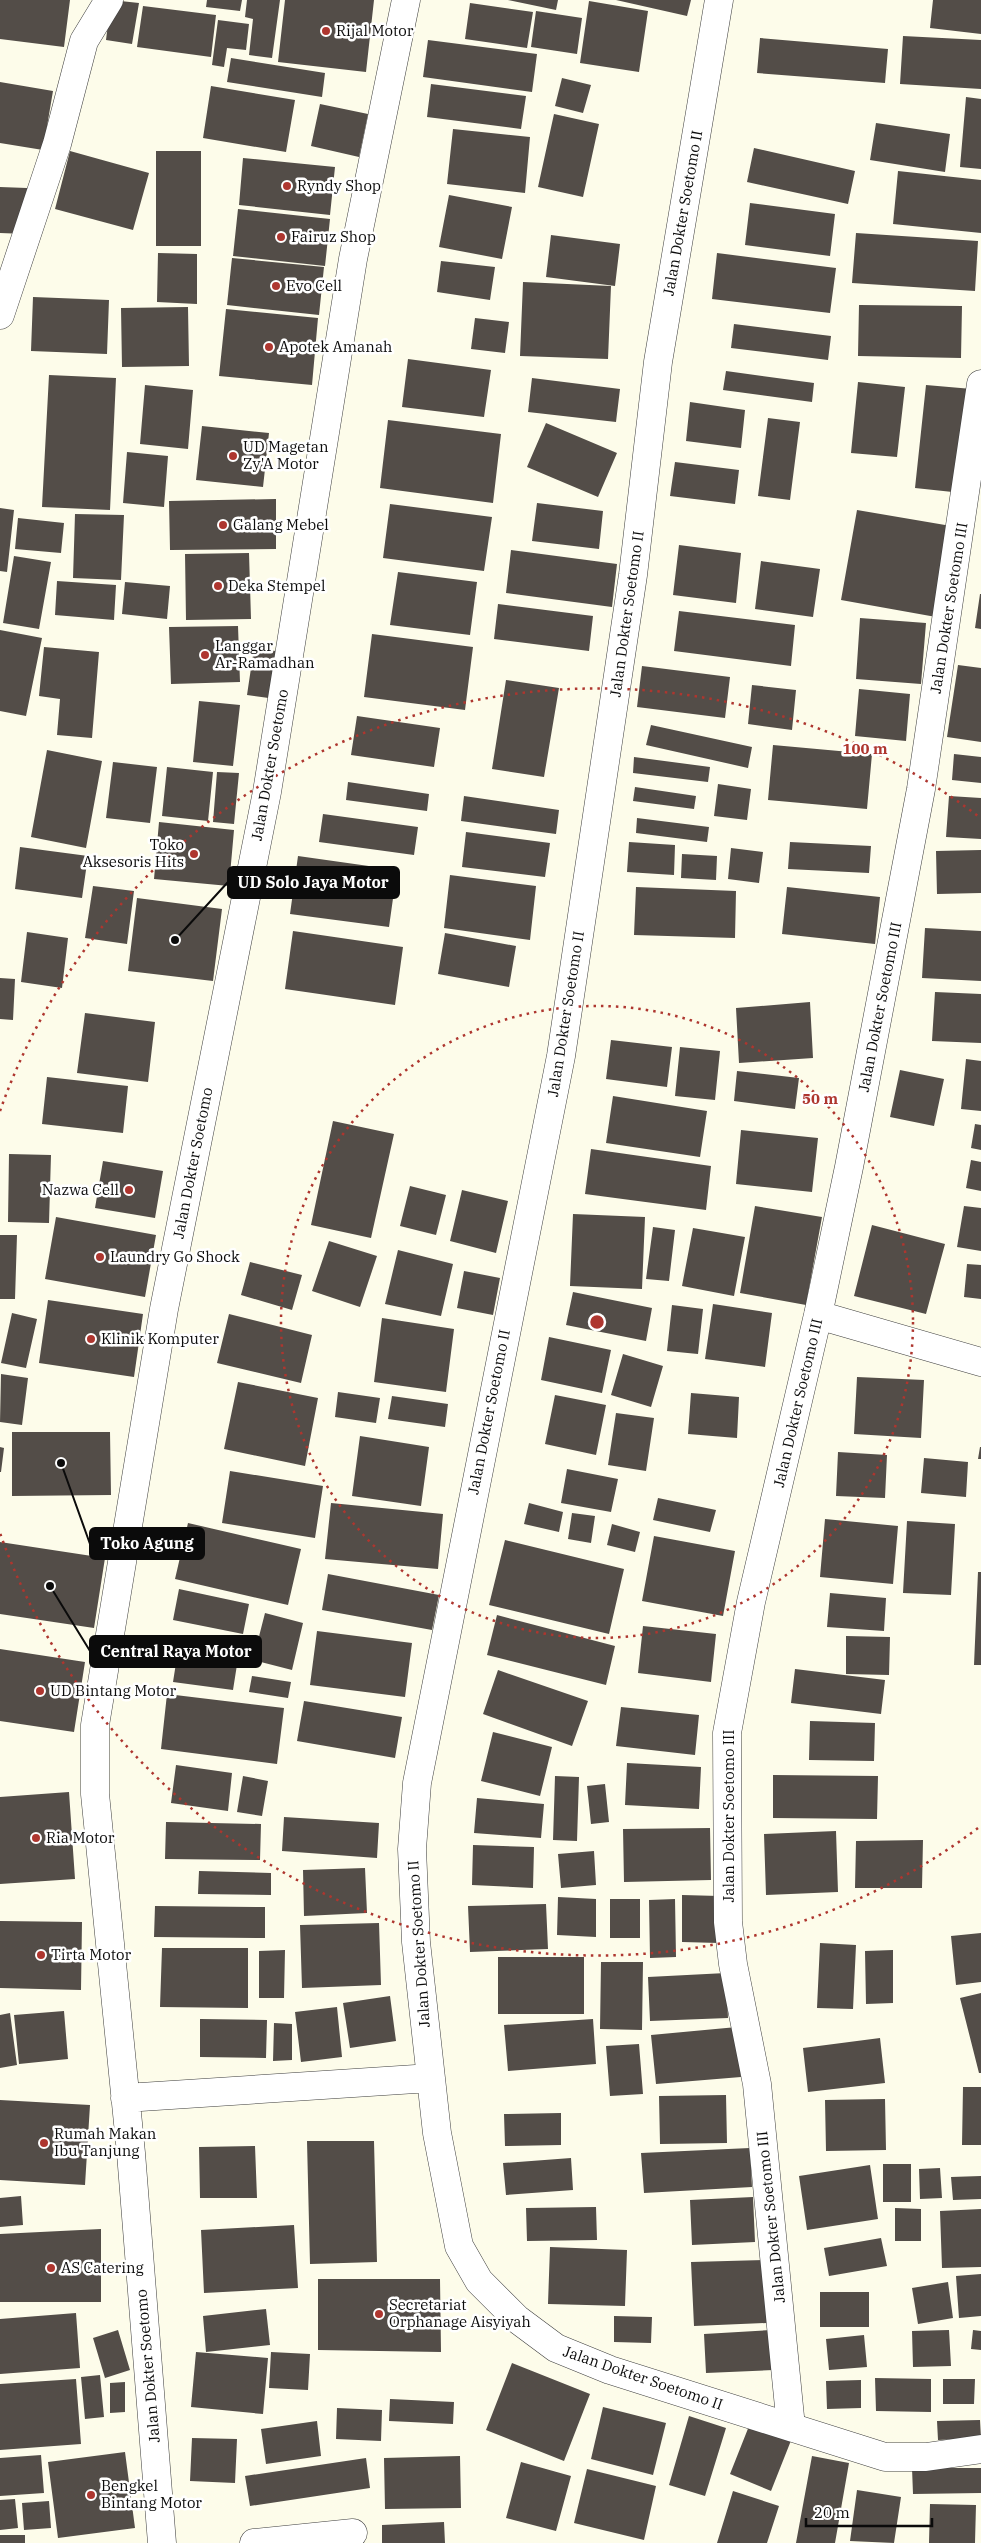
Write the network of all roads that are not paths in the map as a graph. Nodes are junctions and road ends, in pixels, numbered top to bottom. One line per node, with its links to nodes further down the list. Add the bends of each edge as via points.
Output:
1 (109, 0): 4 (street, via 84,41 57,144)
2 (406, 0): 9 (street, Jalan Dokter Soetomo, via 353,258 267,792 164,1309 95,1725 95,1794)
3 (719, 0): 8 (street, Jalan Dokter Soetomo II, via 658,362 633,575 561,1056 417,1783 412,1849 416,1933)
4 (0, 315)
5 (981, 384): 6 (street, Jalan Dokter Soetomo III, via 921,789)
6 (818, 1315): 7 (street); 10 (street, Jalan Dokter Soetomo III, via 751,1602 727,1733 728,1922 757,2084)
7 (981, 1362)
8 (431, 2078): 9 (street); 10 (street, Jalan Dokter Soetomo II, via 459,2246 479,2281 517,2319 556,2348 601,2366)
9 (125, 2098): 13 (street, Jalan Dokter Soetomo)
10 (791, 2427): 11 (street, Jalan Dokter Soetomo II, via 885,2458 926,2458)
11 (981, 2449)
12 (353, 2533): 14 (street)
13 (162, 2543)
14 (254, 2543)

